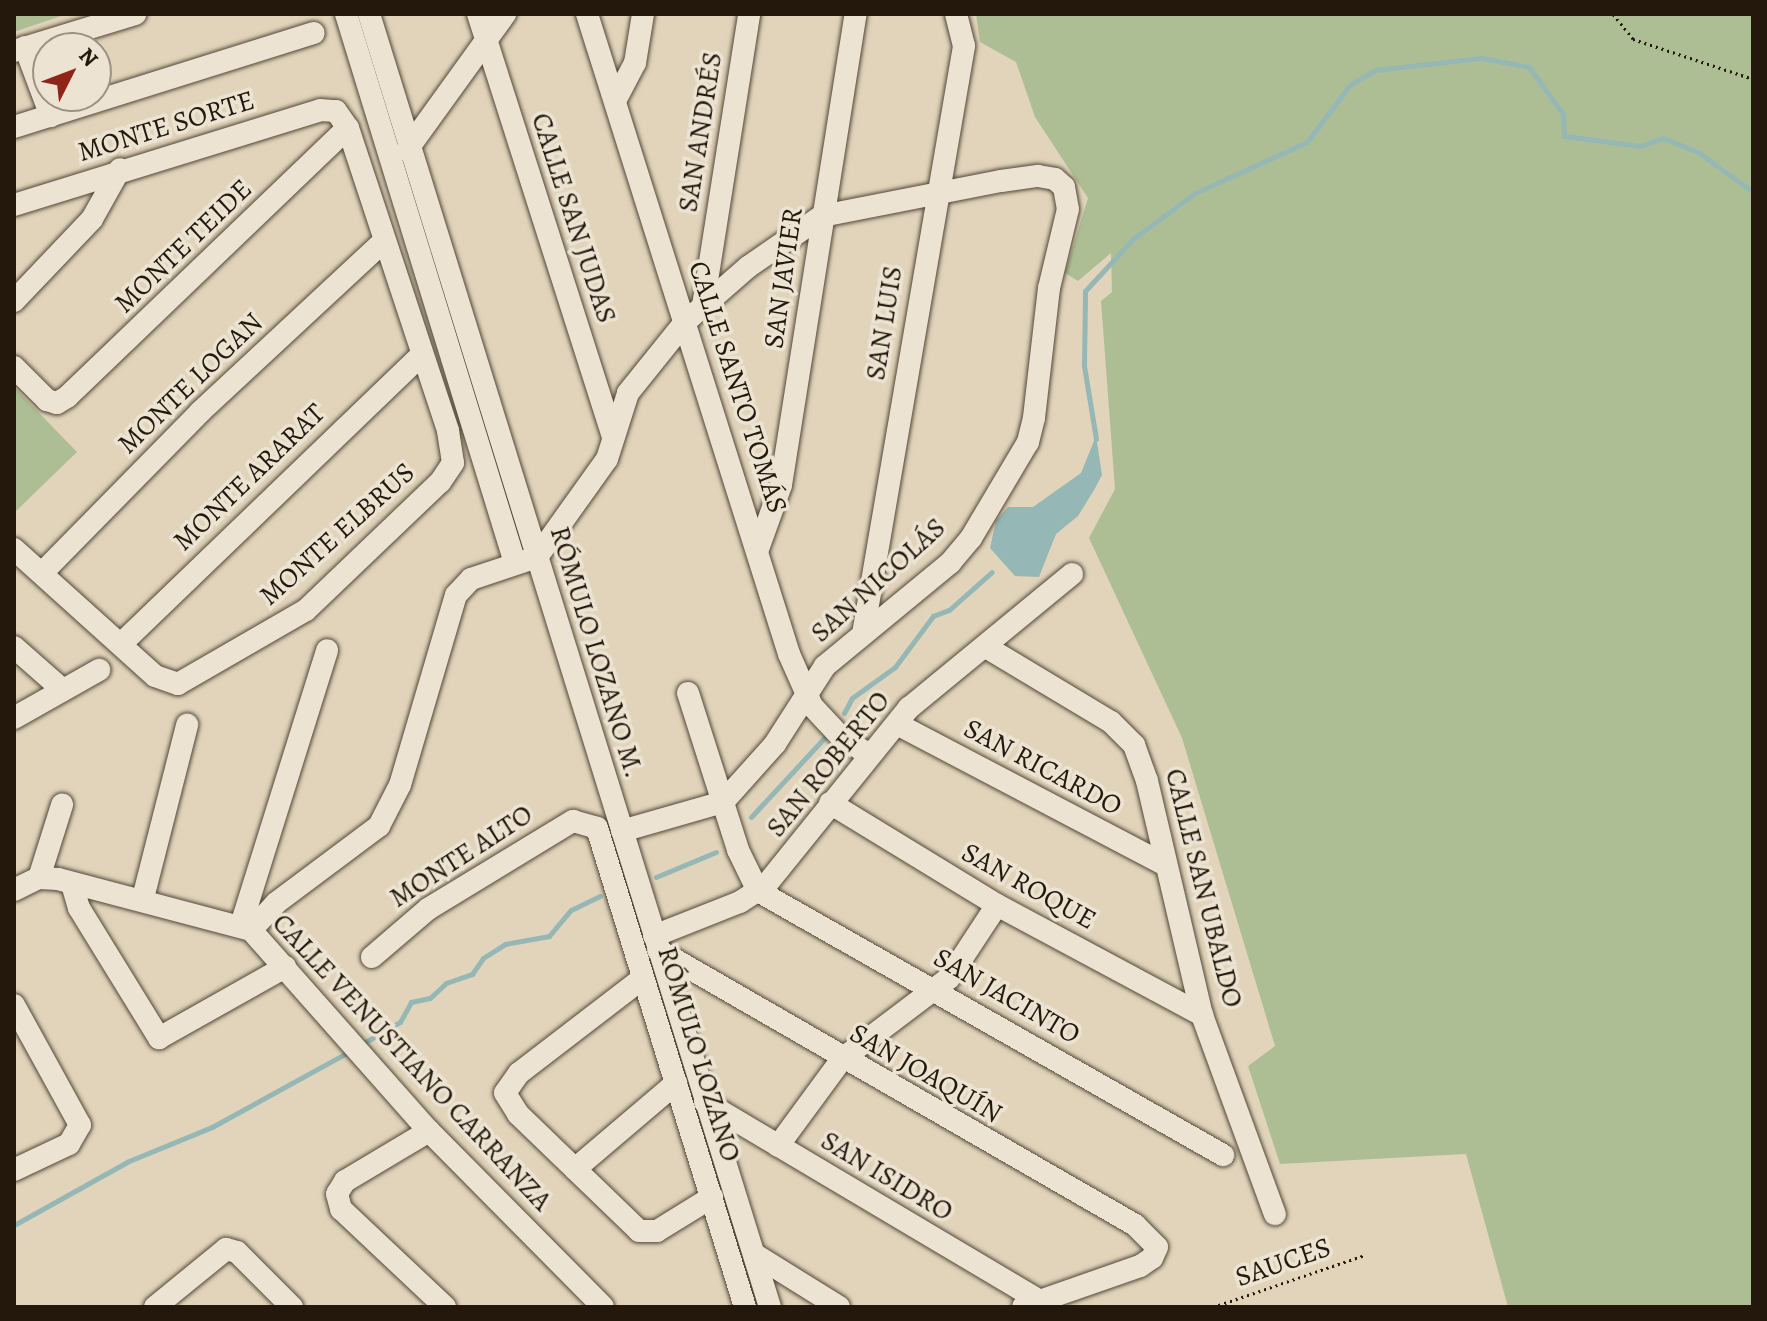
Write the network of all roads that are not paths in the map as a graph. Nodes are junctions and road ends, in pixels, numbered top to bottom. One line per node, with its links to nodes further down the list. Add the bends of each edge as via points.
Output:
1 (135, 14): 10 (street)
2 (478, 14): 12 (street, CALLE SAN JUDAS)
3 (505, 14): 12 (street)
4 (587, 14): 15 (street, CALLE SANTO TOMÁS)
5 (643, 14): 15 (street, via 635,63)
6 (749, 14): 27 (street, SAN ANDRÉS)
7 (856, 14): 24 (street, SAN JAVIER)
8 (356, 15): 20 (street, RÓMULO LOZANO M.); 34 (street)
9 (958, 18): 22 (street, SAN LUIS, via 964,46)
10 (86, 32)
11 (314, 33): 14 (street)
12 (486, 40): 20 (street); 31 (street, CALLE SAN JUDAS)
13 (19, 49): 17 (street)
14 (112, 91)
15 (616, 99): 28 (street, CALLE SANTO TOMÁS)
16 (58, 112): 17 (street)
17 (51, 116): 19 (street)
18 (342, 120): 21 (street, MONTE SORTE, via 320,110); 25 (street); 30 (street, MONTE TEIDE, via 57,403)
19 (14, 127)
20 (407, 150): 34 (street, RÓMULO LOZANO M.)
21 (120, 169): 23 (street, MONTE SORTE); 26 (street, via 92,219)
22 (935, 195): 24 (street); 37 (street, SAN LUIS); 37 (street, SAN NICOLÁS, via 1038,176 1064,187 1068,209 1049,288 1028,442 950,563)
23 (14, 205)
24 (822, 216): 27 (street); 33 (street, SAN JAVIER, via 781,485)
25 (384, 241): 29 (street); 35 (street, MONTE LOGAN, via 200,412)
26 (14, 301)
27 (703, 306): 28 (street)
28 (685, 322): 31 (street, via 628,393); 33 (street, CALLE SANTO TOMÁS)
29 (421, 355): 38 (street, MONTE ARARAT); 38 (street, MONTE ELBRUS, via 448,431 453,463 440,482 306,610 193,678 169,684)
30 (14, 367)
31 (613, 439): 34 (street, via 598,474)
32 (14, 549): 35 (street)
33 (758, 549): 45 (street, CALLE SANTO TOMÁS)
34 (526, 560): 54 (street, RÓMULO LOZANO M.); 62 (street, via 471,579 456,595 400,785 379,826)
35 (43, 572): 38 (street)
36 (1072, 574): 40 (street, SAN ROBERTO)
37 (863, 634): 45 (street, SAN NICOLÁS, via 825,666)
38 (121, 644)
39 (14, 647): 43 (street)
40 (986, 647): 47 (street, SAN ROBERTO, via 909,708); 55 (street, CALLE SAN UBALDO, via 1111,722 1134,745 1147,781)
41 (327, 650): 62 (street)
42 (99, 670): 43 (street)
43 (63, 690): 46 (street)
44 (688, 693): 50 (street)
45 (806, 696): 49 (street, CALLE SANTO TOMÁS, via 826,724); 50 (street, SAN NICOLÁS, via 759,765)
46 (14, 718)
47 (897, 724): 49 (street, SAN ROBERTO); 55 (street, SAN RICARDO)
48 (187, 725): 60 (street)
49 (868, 754): 51 (street, SAN ROBERTO)
50 (723, 802): 54 (street, SAN NICOLÁS); 59 (street)
51 (830, 803): 59 (street, SAN ROBERTO, via 779,873); 61 (street, SAN ROQUE)
52 (62, 805): 56 (street)
53 (590, 823): 64 (street, MONTE ALTO, via 573,821 428,909); 66 (street, RÓMULO LOZANO, via 600,834)
54 (622, 831): 63 (street, RÓMULO LOZANO M.)
55 (1162, 863): 69 (street, CALLE SAN UBALDO)
56 (39, 878): 57 (street, CALLE VENUSTIANO CARRANZA); 58 (street)
57 (72, 884): 60 (street, CALLE VENUSTIANO CARRANZA); 65 (street, via 79,908 159,1038)
58 (14, 890)
59 (758, 891): 63 (street, SAN ROBERTO); 67 (street, SAN JACINTO)
60 (143, 898): 62 (street, CALLE VENUSTIANO CARRANZA)
61 (997, 905): 67 (street, via 959,967); 69 (street, SAN ROQUE)
62 (246, 927): 65 (street, CALLE VENUSTIANO CARRANZA)
63 (656, 943): 70 (street, SAN JOAQUÍN); 72 (street, RÓMULO LOZANO M.)
64 (372, 957)
65 (285, 967): 73 (street, CALLE VENUSTIANO CARRANZA)
66 (643, 978): 71 (street, RÓMULO LOZANO); 76 (street, via 519,1073 505,1093 518,1114)
67 (935, 989): 70 (street); 75 (street, SAN JACINTO)
68 (14, 1005): 77 (street, via 80,1125 69,1144)
69 (1202, 1015): 79 (street, CALLE SAN UBALDO)
70 (842, 1059): 74 (street); 81 (street, SAN JOAQUÍN, via 1135,1225 1157,1252 1140,1266)
71 (676, 1083): 76 (street); 78 (street, RÓMULO LOZANO)
72 (705, 1102): 74 (street, SAN ISIDRO); 80 (street, RÓMULO LOZANO M.)
73 (429, 1131): 84 (street, via 345,1181 337,1194 341,1209); 85 (street, CALLE VENUSTIANO CARRANZA)
74 (778, 1146): 81 (street, SAN ISIDRO)
75 (1223, 1155)
76 (575, 1169): 78 (street, via 634,1228 648,1234)
77 (14, 1170)
78 (712, 1197): 86 (street, RÓMULO LOZANO)
79 (1275, 1214)
80 (754, 1254): 87 (street, RÓMULO LOZANO M.); 88 (street)
81 (1031, 1304)
82 (155, 1307): 83 (street, via 226,1249 237,1252)
83 (292, 1307)
84 (445, 1307)
85 (603, 1307)
86 (745, 1307)
87 (770, 1307)
88 (839, 1307)

